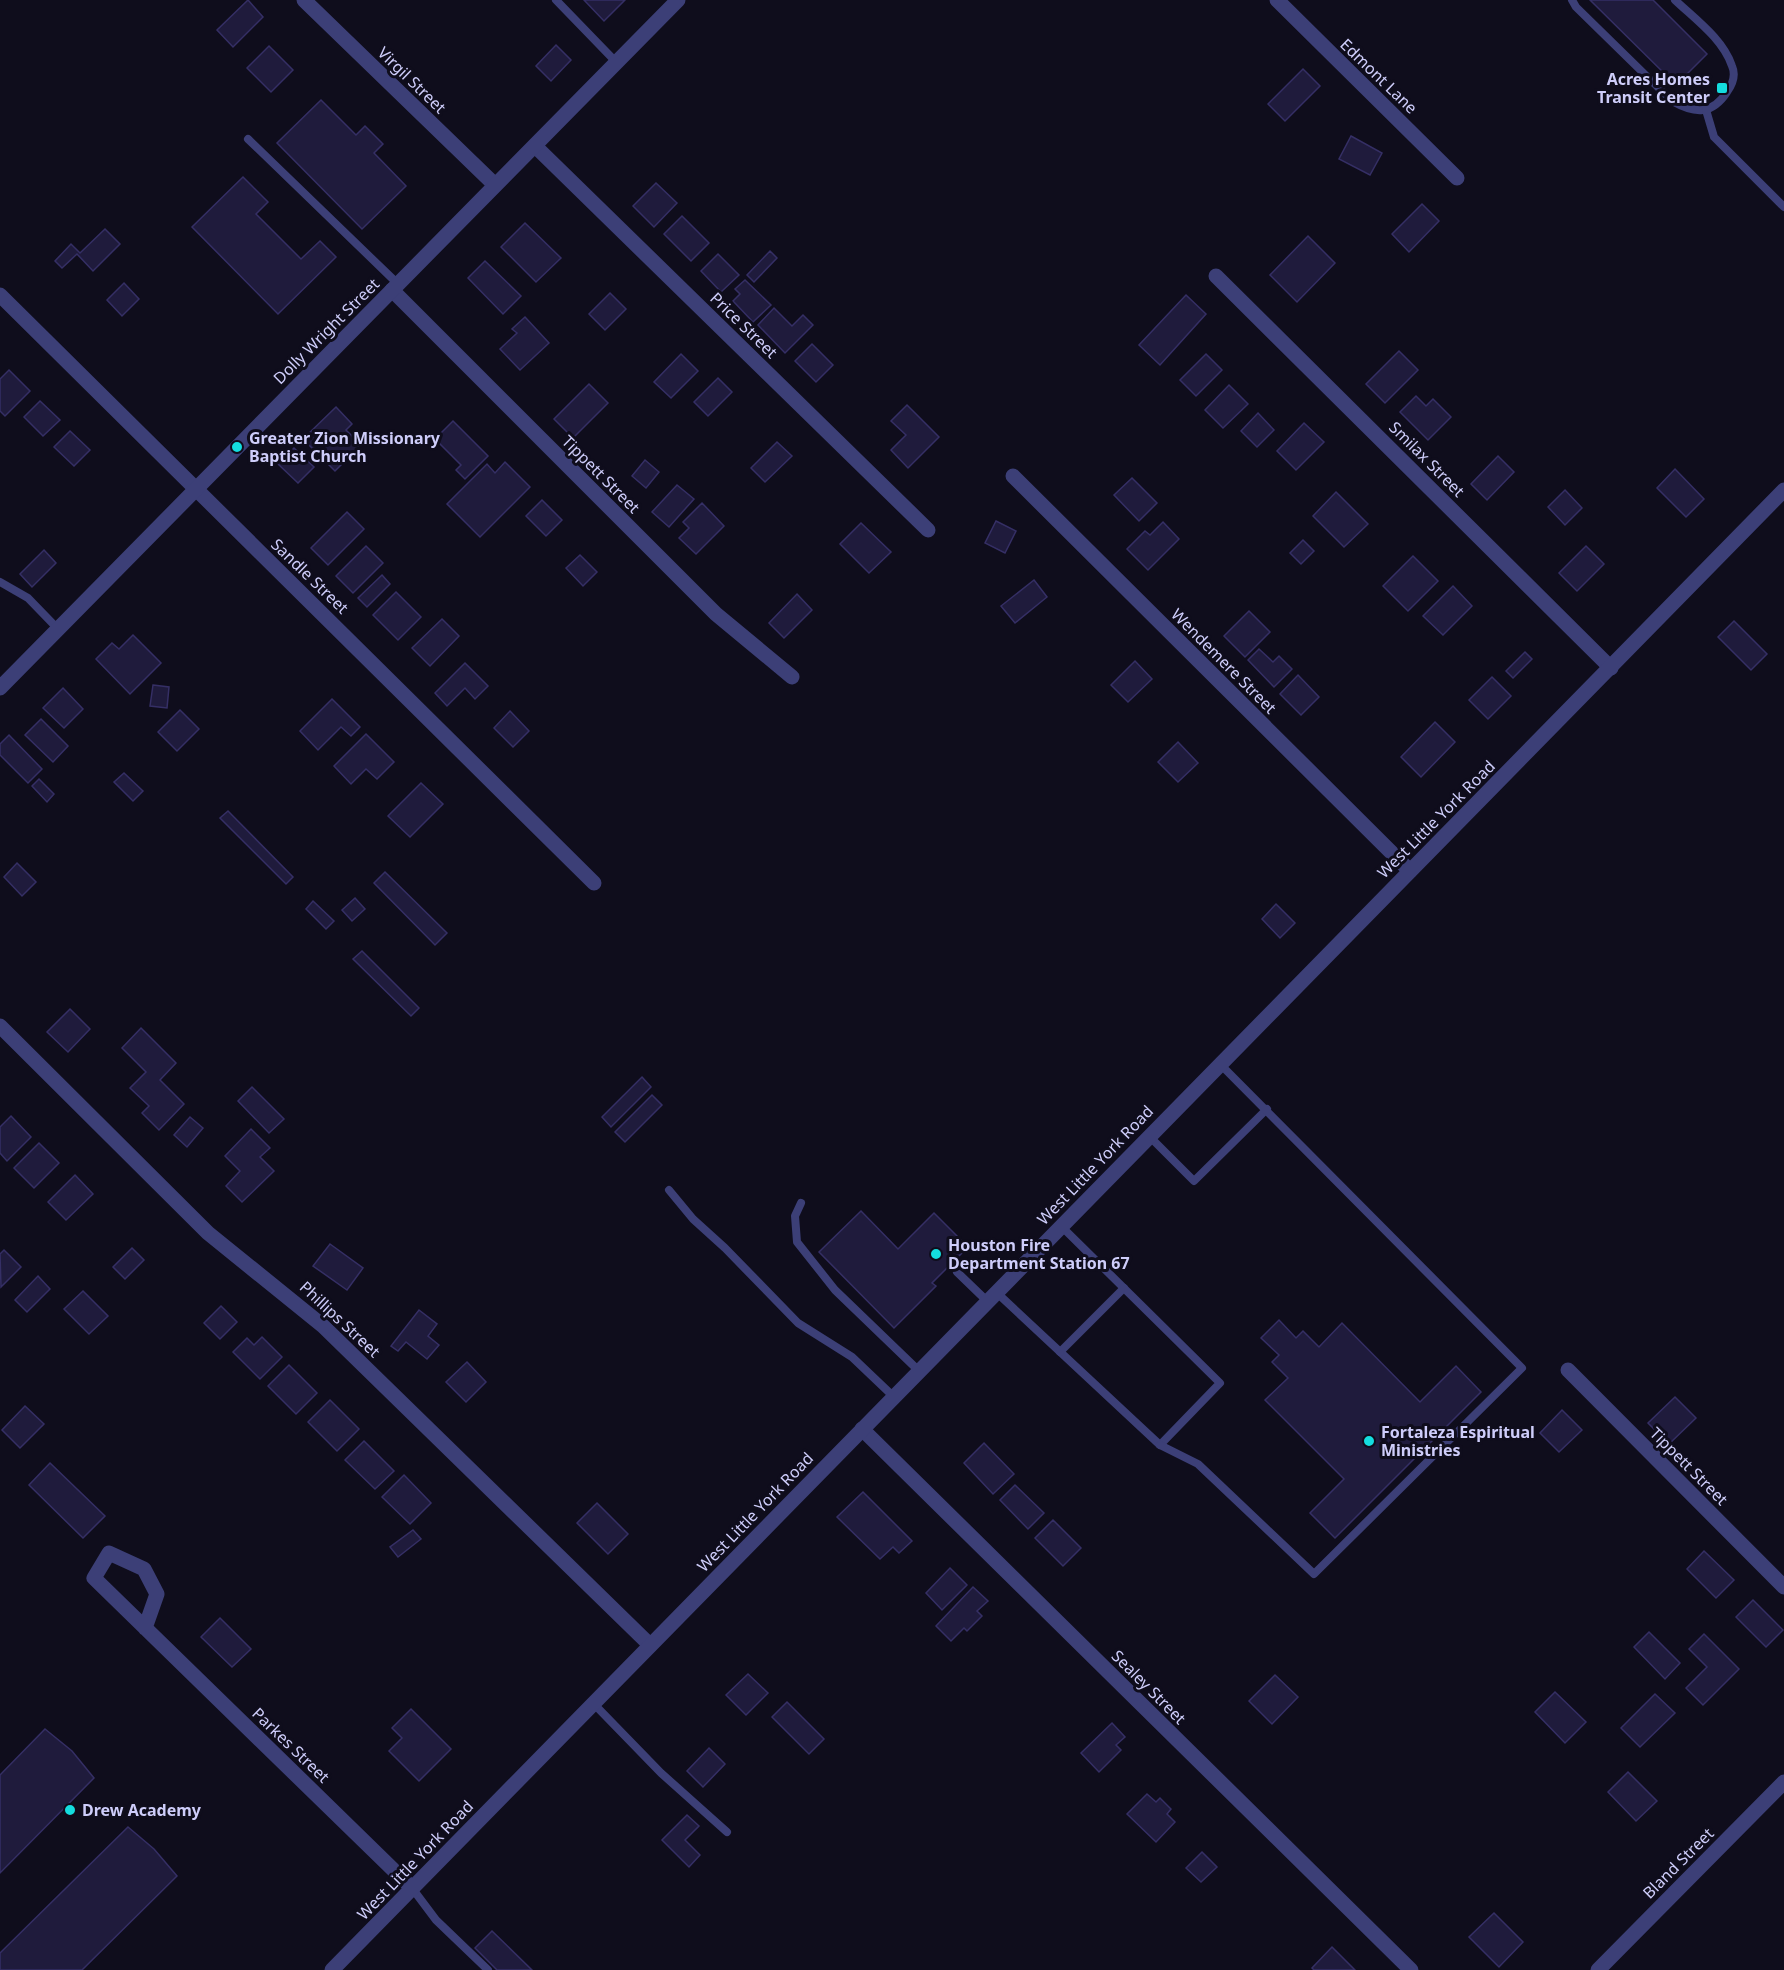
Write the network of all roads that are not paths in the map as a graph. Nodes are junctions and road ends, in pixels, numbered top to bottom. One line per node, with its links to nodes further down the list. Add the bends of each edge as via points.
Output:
1 (304, 0): 12 (street, Virgil Street)
2 (556, 0): 7 (lane)
3 (678, 0): 7 (street, Dolly Wright Street)
4 (1276, 0): 11 (street, Edmont Lane)
5 (1572, 0): 8 (lane, via 1672,101 1684,108)
6 (1675, 0): 8 (lane, via 1720,44 1733,68 1733,85 1718,105)
7 (617, 63): 10 (street, Dolly Wright Street)
8 (1706, 110): 13 (lane, via 1714,137)
9 (248, 139): 15 (lane)
10 (536, 146): 12 (street, Dolly Wright Street); 20 (street, Price Street)
11 (1457, 178)
12 (495, 185): 15 (street, Dolly Wright Street)
13 (1784, 207)
14 (1216, 276): 23 (street, Smilax Street)
15 (395, 287): 18 (street, Dolly Wright Street); 24 (street, Tippett Street, via 716,614)
16 (0, 295): 18 (street, Sandle Street)
17 (1013, 476): 26 (street, Wendemere Street)
18 (195, 488): 22 (street, Dolly Wright Street); 27 (street, Sandle Street)
19 (1784, 489): 23 (street, West Little York Road)
20 (928, 530)
21 (0, 582): 22 (lane, via 28,598)
22 (58, 628): 25 (street, Dolly Wright Street)
23 (1611, 668): 26 (street, West Little York Road)
24 (792, 677)
25 (0, 688)
26 (1410, 871): 29 (street, West Little York Road)
27 (594, 883)
28 (0, 1026): 46 (street, Phillips Street, via 208,1233 323,1326)
29 (1220, 1064): 30 (lane); 31 (street, West Little York Road)
30 (1267, 1109): 31 (lane, via 1194,1181); 43 (lane, via 1522,1368 1314,1574 1198,1464)
31 (1148, 1136): 34 (street, West Little York Road)
32 (669, 1190): 41 (lane, via 798,1323 852,1357)
33 (801, 1203): 39 (lane, via 795,1216 797,1242 835,1290)
34 (1061, 1226): 36 (lane); 37 (street, West Little York Road)
35 (957, 1272): 37 (lane)
36 (1124, 1288): 38 (lane); 43 (lane, via 1220,1383)
37 (992, 1297): 38 (lane); 39 (street, West Little York Road)
38 (1060, 1352): 43 (lane)
39 (918, 1370): 41 (street, West Little York Road)
40 (1568, 1370): 44 (street, Tippett Street)
41 (894, 1397): 42 (street, West Little York Road)
42 (862, 1429): 46 (street, West Little York Road); 53 (street, Sealey Street)
43 (1160, 1445)
44 (1784, 1587)
45 (145, 1628): 45 (street, Parkes Street, via 93,1578 109,1553 144,1569 157,1594); 50 (street, Parkes Street)
46 (650, 1645): 47 (street, West Little York Road)
47 (593, 1703): 49 (lane, via 661,1773); 50 (street, West Little York Road)
48 (1784, 1782): 54 (street, Bland Street)
49 (727, 1832)
50 (412, 1888): 51 (street, West Little York Road); 52 (lane, via 436,1920)
51 (333, 1970)
52 (488, 1970)
53 (1411, 1970)
54 (1598, 1970)

